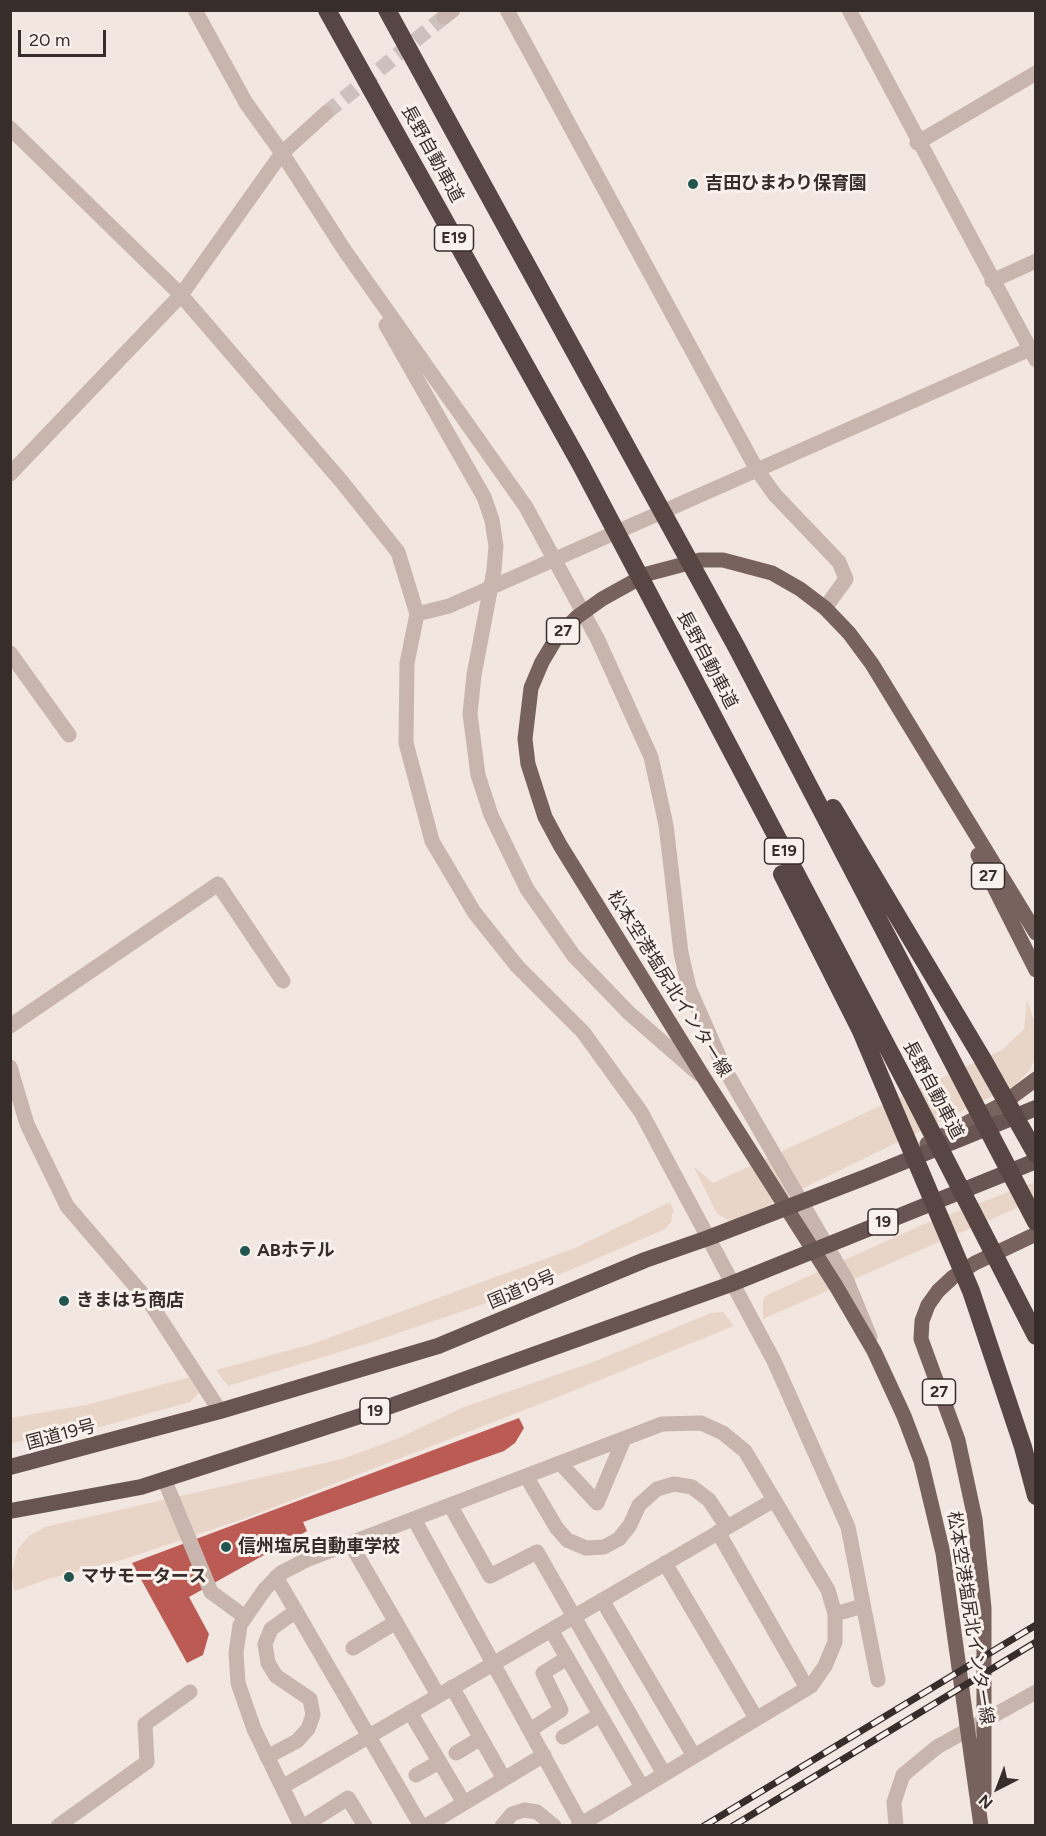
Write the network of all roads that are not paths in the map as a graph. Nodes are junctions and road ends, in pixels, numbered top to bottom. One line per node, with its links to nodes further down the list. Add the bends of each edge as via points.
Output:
1 (195, 10): 10 (street, via 246,103)
2 (327, 10): 19 (highway, 長野自動車道 / E19)
3 (387, 10): 21 (highway, 長野自動車道)
4 (507, 10): 16 (street)
5 (849, 10): 9 (street)
6 (1035, 73): 9 (street)
7 (326, 113): 10 (street)
8 (10, 128): 14 (street)
9 (917, 143): 13 (street)
10 (282, 153): 11 (street); 14 (street)
11 (345, 252): 30 (street, via 484,497 492,520 494,570 470,714 478,775 491,815 527,889 561,940 601,986); 40 (street, via 526,507 598,640 639,726 657,778 689,988 724,1068 775,1153)
12 (1035, 261): 13 (street)
13 (992, 281): 15 (street)
14 (181, 296): 17 (street); 20 (street, via 398,552)
15 (1033, 354): 16 (street)
16 (757, 470): 18 (street, via 775,495 838,562 846,579); 20 (street, via 449,606)
17 (10, 474)
18 (825, 608): 24 (main road, 松本空港塩尻北インター線 / 27, via 877,671); 30 (main road, 松本空港塩尻北インター線 / 27, via 790,583 748,564 700,560 671,567 623,586 577,617 558,637 531,688 525,739 528,764 545,817)
19 (657, 611): 41 (highway, 長野自動車道 / E19); 48 (highway, via 682,675 861,1031 892,1101 971,1291 1023,1447)
20 (417, 614): 38 (street, via 406,663 406,743 432,841 474,912 517,966 582,1032 641,1112)
21 (737, 648): 33 (highway, via 982,1058); 36 (highway, 長野自動車道)
22 (10, 653): 23 (street)
23 (69, 735)
24 (941, 781): 25 (main road, 27); 26 (main road, 27)
25 (1035, 933)
26 (1035, 970)
27 (282, 981): 28 (street, via 218,884)
28 (10, 1026)
29 (10, 1067): 42 (street, via 27,1124 67,1206 150,1303)
30 (704, 1078): 40 (main road, 松本空港塩尻北インター線 / 27, via 757,1163)
31 (1035, 1079): 35 (main road, via 1001,1105)
32 (1035, 1108): 35 (highway, 国道19号)
33 (1035, 1154)
34 (1035, 1161): 39 (highway, 19)
35 (866, 1177): 38 (highway, 国道19号)
36 (1035, 1222)
37 (1035, 1234): 102 (main road, 27, via 953,1277 928,1305 922,1321 921,1339 958,1440 975,1519 984,1608)
38 (708, 1238): 39 (street); 42 (highway, 国道19号, via 438,1346)
39 (731, 1284): 47 (highway, 19, via 386,1408); 58 (street, via 774,1361 848,1527)
40 (842, 1284): 102 (main road, 松本空港塩尻北インター線 / 27, via 904,1416 934,1509)
41 (1035, 1336)
42 (220, 1411): 45 (highway, 国道19号)
43 (624, 1439): 44 (street); 44 (street, via 597,1503); 49 (street, via 662,1424 701,1423 723,1433 745,1451)
44 (560, 1463): 46 (street)
45 (10, 1467)
46 (526, 1476): 50 (street); 53 (street, via 556,1527 567,1540 586,1548 604,1547 619,1539 639,1505 657,1489 674,1485 692,1487 709,1500)
47 (164, 1479): 51 (highway, 19); 62 (street, via 211,1592)
48 (1035, 1496)
49 (774, 1500): 53 (street); 60 (street, via 828,1590)
50 (450, 1505): 52 (street); 61 (street, via 490,1576 537,1552)
51 (10, 1511)
52 (414, 1519): 54 (street); 67 (street)
53 (723, 1529): 55 (street); 70 (street)
54 (350, 1543): 56 (street); 63 (street)
55 (665, 1563): 57 (street); 76 (street)
56 (276, 1577): 59 (street); 62 (street)
57 (602, 1600): 61 (street); 83 (street)
58 (864, 1606): 60 (street); 68 (street)
59 (296, 1611): 78 (street); 84 (street, via 271,1629 265,1644 267,1663 276,1676 310,1699 313,1715 308,1729 297,1741)
60 (835, 1614): 70 (street, via 835,1641 825,1666)
61 (574, 1616): 64 (street); 86 (street)
62 (245, 1617): 84 (street, via 236,1653 238,1683)
63 (396, 1622): 65 (street); 73 (street)
64 (551, 1630): 66 (street); 67 (street)
65 (353, 1648)
66 (567, 1658): 75 (street); 77 (street, via 543,1673 561,1710)
67 (494, 1663): 69 (street); 77 (street)
68 (878, 1680)
69 (452, 1687): 73 (street); 80 (street)
70 (807, 1689): 76 (street)
71 (190, 1692): 95 (street, via 145,1724 147,1762)
72 (1035, 1692): 101 (street, via 937,1747 903,1775 894,1802)
73 (438, 1695): 74 (street)
74 (410, 1712): 78 (street); 85 (street)
75 (600, 1715): 79 (street); 90 (street)
76 (756, 1719): 83 (street)
77 (530, 1730): 82 (street)
78 (369, 1736): 89 (street); 97 (street)
79 (563, 1737)
80 (481, 1738): 81 (street); 88 (street)
81 (456, 1753)
82 (544, 1755): 88 (street); 94 (street)
83 (694, 1756): 86 (street)
84 (267, 1757): 89 (street)
85 (439, 1762): 87 (street); 91 (street)
86 (664, 1774): 90 (street)
87 (416, 1775)
88 (504, 1779): 91 (street)
89 (282, 1787): 93 (street)
90 (642, 1787): 94 (street)
91 (464, 1803): 92 (street)
92 (452, 1819): 98 (street)
93 (297, 1822): 96 (street, via 348,1798)
94 (580, 1825)
95 (58, 1826)
96 (365, 1826)
97 (421, 1826)
98 (426, 1826)
99 (502, 1826): 100 (street, via 512,1814 524,1810 537,1812)
100 (554, 1826)
101 (896, 1826)
102 (982, 1826)

